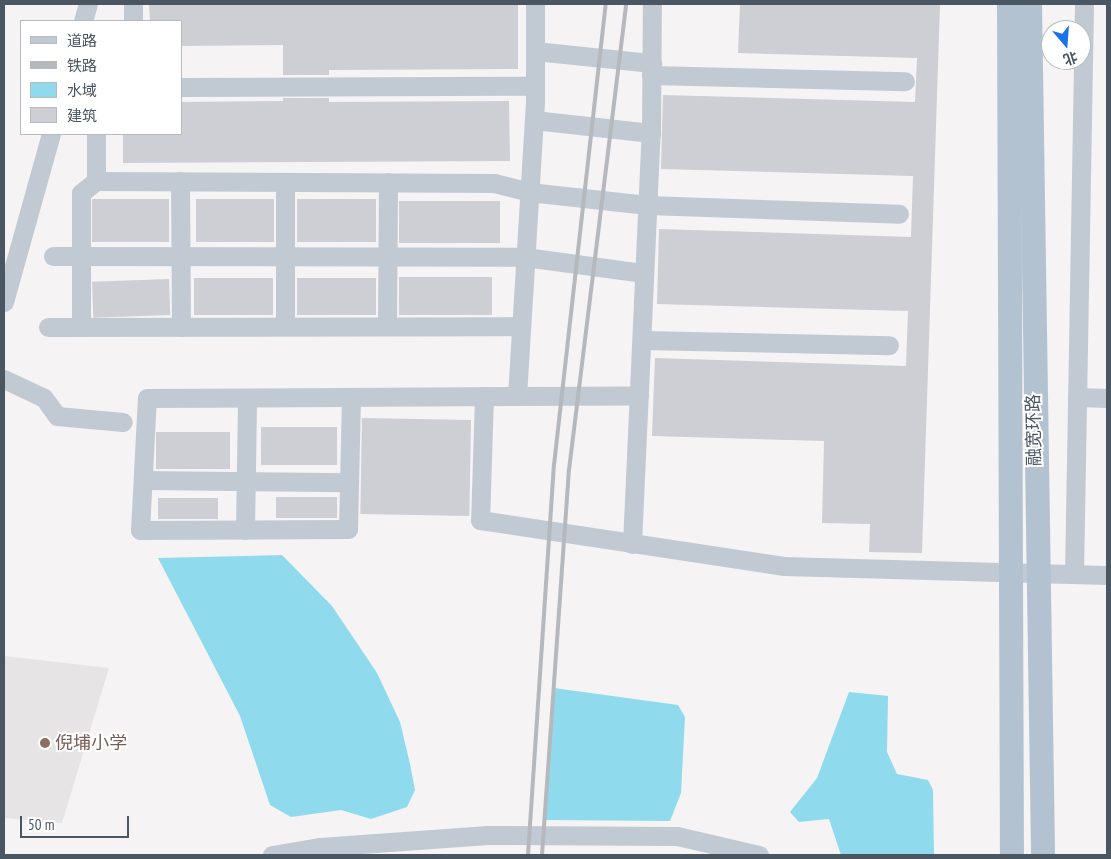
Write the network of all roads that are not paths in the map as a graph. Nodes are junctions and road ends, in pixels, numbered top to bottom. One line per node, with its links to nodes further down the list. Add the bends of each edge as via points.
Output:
1 (88, 4): 8 (street)
2 (133, 4): 9 (street)
3 (535, 4): 10 (street)
4 (652, 4): 11 (street)
5 (1009, 4): 60 (main road, 融宽环路, bridge)
6 (1030, 4): 61 (main road, 融宽环路, bridge)
7 (1084, 4): 47 (street)
8 (83, 20)
9 (133, 20)
10 (535, 50): 11 (street); 13 (street)
11 (652, 69): 12 (street); 16 (street)
12 (905, 81)
13 (535, 86): 14 (street); 15 (street)
14 (182, 87)
15 (534, 120): 16 (street); 23 (street)
16 (651, 133): 24 (street)
17 (51, 135): 33 (street)
18 (96, 135): 19 (street)
19 (96, 181): 20 (street); 27 (street, via 81,193)
20 (180, 181): 21 (street); 28 (street)
21 (285, 182): 22 (street); 29 (street)
22 (388, 182): 23 (street, via 494,183); 30 (street)
23 (529, 192): 24 (street); 31 (street)
24 (647, 206): 25 (street); 32 (street)
25 (899, 214)
26 (53, 256): 27 (street)
27 (81, 256): 28 (street); 38 (street)
28 (181, 256): 29 (street); 39 (street)
29 (285, 257): 30 (street); 34 (street)
30 (388, 257): 31 (street); 35 (street)
31 (525, 257): 32 (street); 36 (street)
32 (644, 273): 40 (street)
33 (4, 302)
34 (286, 326): 35 (street); 39 (street)
35 (388, 326): 36 (street)
36 (521, 326): 45 (street)
37 (48, 327): 38 (street)
38 (81, 327): 39 (street)
39 (181, 327)
40 (642, 340): 41 (street); 43 (street)
41 (889, 345)
42 (4, 379): 50 (street, via 44,398 57,416)
43 (639, 394): 45 (street); 55 (street)
44 (484, 396): 45 (street); 46 (street); 55 (street, via 480,520)
45 (517, 396)
46 (351, 397): 48 (street); 53 (street)
47 (1077, 397): 49 (street); 56 (street)
48 (247, 398): 51 (street, via 147,398); 52 (street)
49 (1107, 398)
50 (123, 422)
51 (143, 480): 52 (street); 54 (street, via 140,530)
52 (246, 481): 53 (street); 54 (street)
53 (349, 482): 54 (street, via 348,529)
54 (245, 530)
55 (632, 544): 56 (street, via 783,566)
56 (1074, 574): 57 (street)
57 (1107, 575)
58 (272, 855): 59 (street, via 320,847 488,835 676,836)
59 (758, 855)
60 (1012, 855)
61 (1043, 855)

